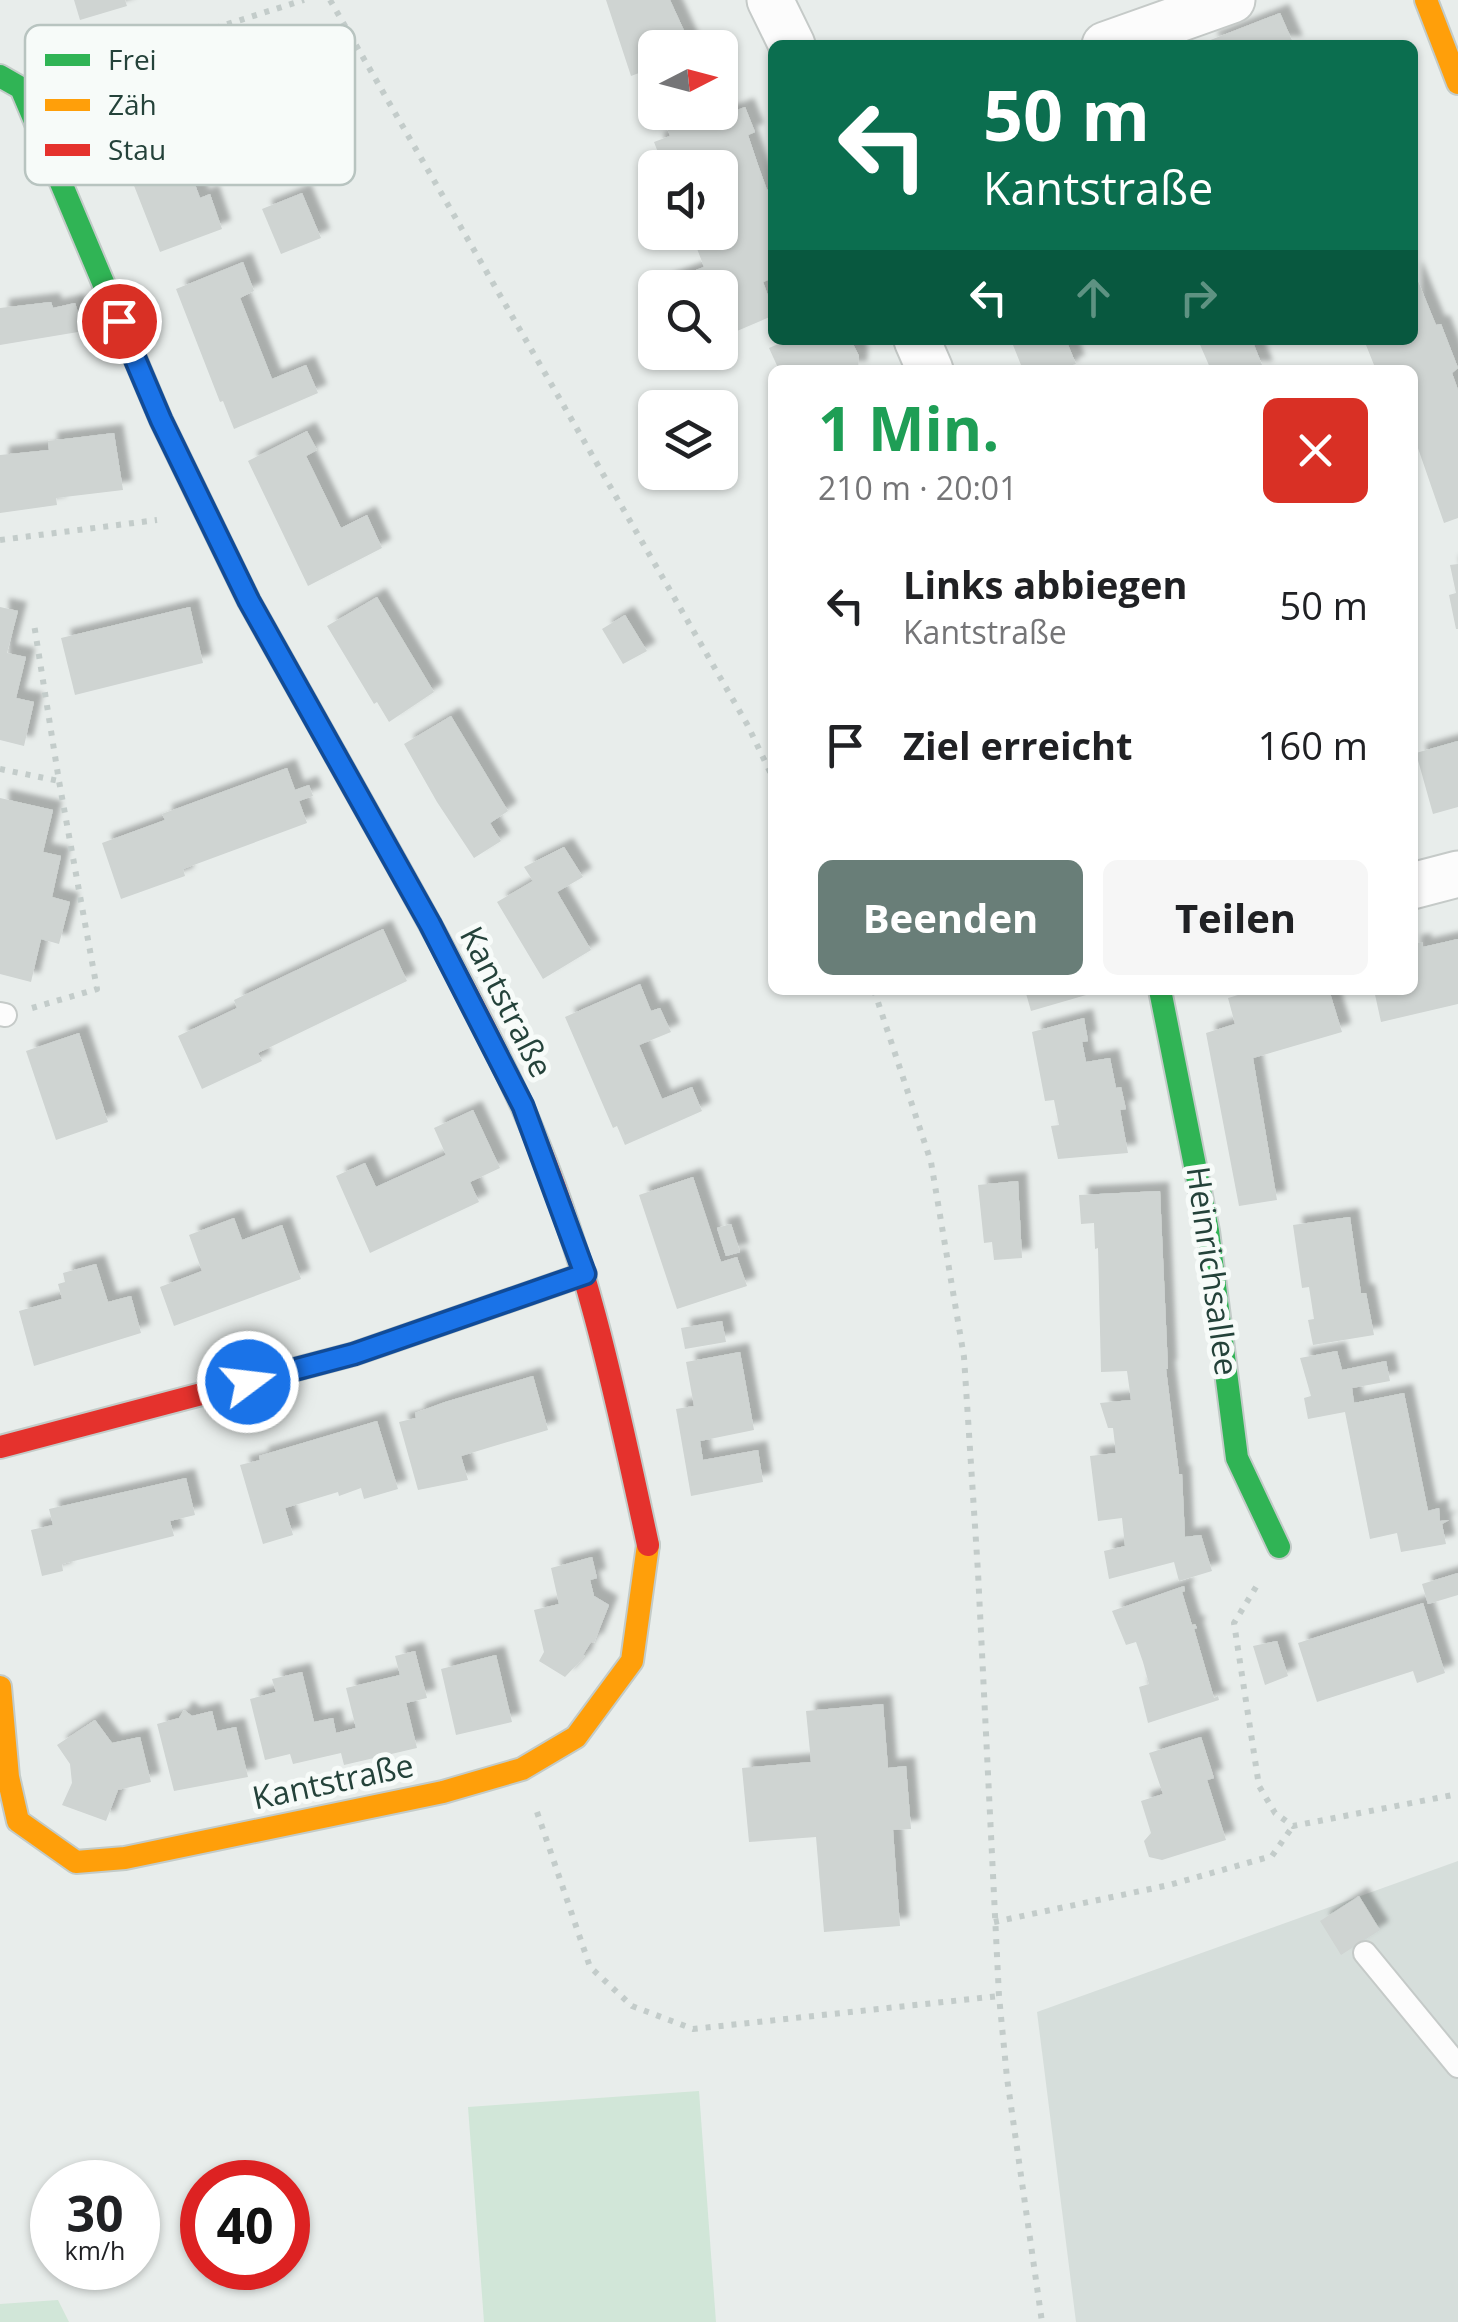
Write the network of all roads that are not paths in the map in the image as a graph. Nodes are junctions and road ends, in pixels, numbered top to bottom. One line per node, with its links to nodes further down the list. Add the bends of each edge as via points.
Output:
1 (770, 0): 4 (street)
2 (1232, 0): 5 (street)
3 (1426, 0): 7 (street)
4 (790, 40)
5 (1119, 40)
6 (0, 76): 8 (street, Kantstraße)
7 (1457, 79)
8 (25, 95)
9 (63, 185): 13 (street, Kantstraße, via 161,420 249,601 430,924 523,1106)
10 (1458, 874): 11 (street)
11 (1418, 884)
12 (1161, 995): 15 (street, Heinrichsallee, via 1208,1231 1238,1458)
13 (585, 1274): 14 (street, via 354,1354); 16 (street, Kantstraße, via 648,1546 632,1660 576,1736 522,1769 443,1792 125,1858 76,1862 18,1821)
14 (0, 1447)
15 (1279, 1547)
16 (0, 1687)
17 (1365, 1953): 18 (lane)
18 (1458, 2066)

